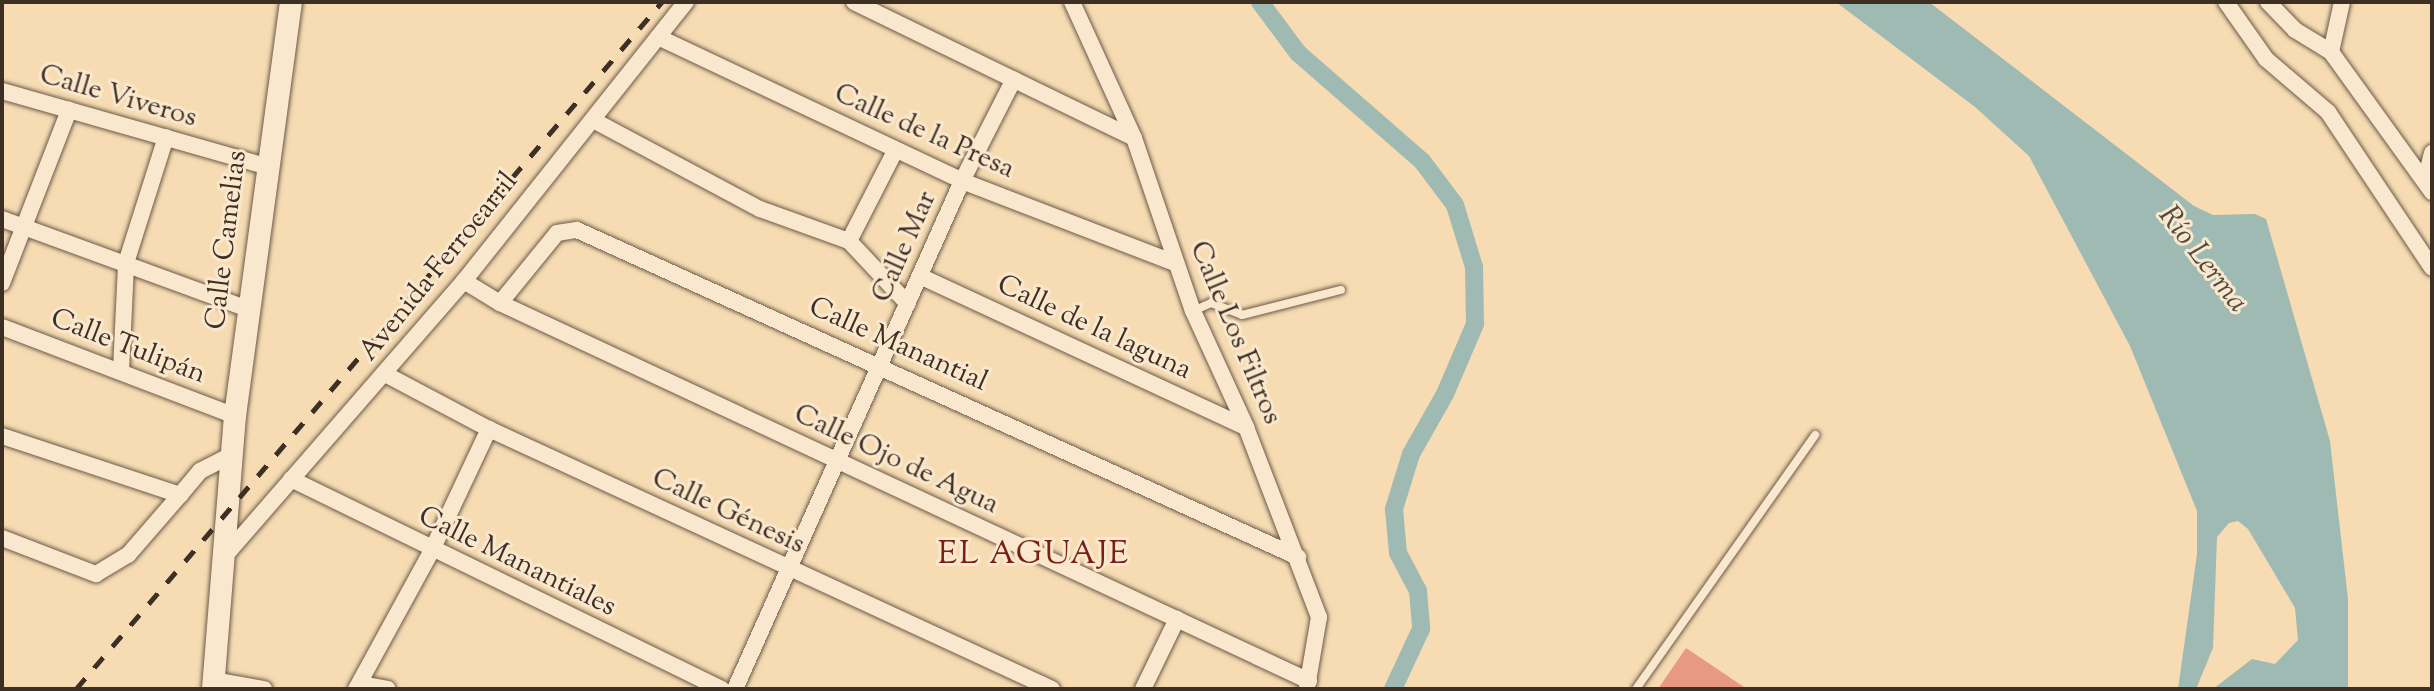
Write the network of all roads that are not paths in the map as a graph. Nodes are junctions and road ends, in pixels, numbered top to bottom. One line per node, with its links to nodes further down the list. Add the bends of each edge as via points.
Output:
1 (291, 2): 18 (street, Calle Camelias)
2 (686, 2): 8 (street, Avenida Ferrocarril)
3 (854, 2): 10 (street)
4 (1072, 2): 15 (street, Calle Los Filtros)
5 (2226, 2): 26 (street, via 2266,59 2328,112)
6 (2268, 2): 9 (street, via 2295,30)
7 (2342, 2): 9 (street)
8 (658, 37): 13 (street, Avenida Ferrocarril); 16 (street, Calle de la Presa)
9 (2331, 52): 20 (street)
10 (1014, 79): 15 (street); 19 (street, Calle Mar)
11 (2, 91): 12 (street, Calle Viveros)
12 (69, 110): 14 (street, Calle Viveros); 22 (street)
13 (593, 120): 23 (street, via 760,209); 28 (street, Avenida Ferrocarril)
14 (166, 137): 18 (street, Calle Viveros); 24 (street)
15 (1134, 138): 25 (street, Calle Los Filtros)
16 (895, 151): 19 (street, Calle de la Presa); 23 (street)
17 (2432, 153): 20 (street)
18 (266, 166): 33 (street, Calle Camelias)
19 (962, 181): 25 (street, Calle de la Presa); 27 (street, Calle Mar)
20 (2428, 186)
21 (2, 219): 22 (street)
22 (23, 227): 24 (street); 29 (street)
23 (849, 241): 32 (street)
24 (126, 263): 33 (street); 37 (street)
25 (1175, 263): 34 (street, Calle Los Filtros)
26 (2432, 268)
27 (920, 276): 32 (street, Calle Mar); 40 (street, Calle de la laguna)
28 (464, 281): 31 (street, Calle Ojo de Agua); 38 (street, Avenida Ferrocarril)
29 (2, 283)
30 (1341, 290): 34 (lane, via 1242,315 1211,303)
31 (500, 303): 36 (street, Calle Manantial, via 567,228); 45 (street, Calle Ojo de Agua)
32 (908, 304): 36 (street, Calle Mar)
33 (248, 309): 39 (street, Calle Camelias)
34 (1193, 311): 40 (street, Calle Los Filtros)
35 (2, 327): 37 (street, Calle Tulipán)
36 (881, 365): 45 (street, Calle Mar); 51 (street, Calle Manantial)
37 (121, 371): 39 (street, Calle Tulipán)
38 (385, 374): 41 (street, Calle Génesis); 46 (street, Avenida Ferrocarril)
39 (235, 416): 44 (street, Calle Camelias)
40 (1246, 427): 51 (street, Calle Los Filtros)
41 (489, 429): 49 (street); 52 (street, Calle Génesis)
42 (1815, 435): 63 (lane)
43 (2, 436): 47 (street)
44 (232, 455): 47 (street, via 200,471); 50 (street, Calle Camelias)
45 (837, 462): 52 (street, Calle Mar); 53 (street, Calle Ojo de Agua)
46 (291, 479): 49 (street, Calle Manantiales); 50 (street, Avenida Ferrocarril)
47 (180, 495): 48 (street, via 128,555 96,574)
48 (2, 538)
49 (432, 550): 56 (street); 59 (street, Calle Manantiales)
50 (224, 557): 54 (street, Calle Camelias)
51 (1298, 557): 55 (street, Calle Los Filtros, via 1319,617)
52 (789, 570): 60 (street, Calle Mar); 61 (street, Calle Génesis)
53 (1177, 619): 55 (street, Calle Ojo de Agua); 62 (street)
54 (214, 684): 57 (street)
55 (1308, 685)
56 (358, 686): 58 (street)
57 (264, 689)
58 (388, 689)
59 (721, 689)
60 (735, 689)
61 (1052, 689)
62 (1143, 689)
63 (1636, 689)

